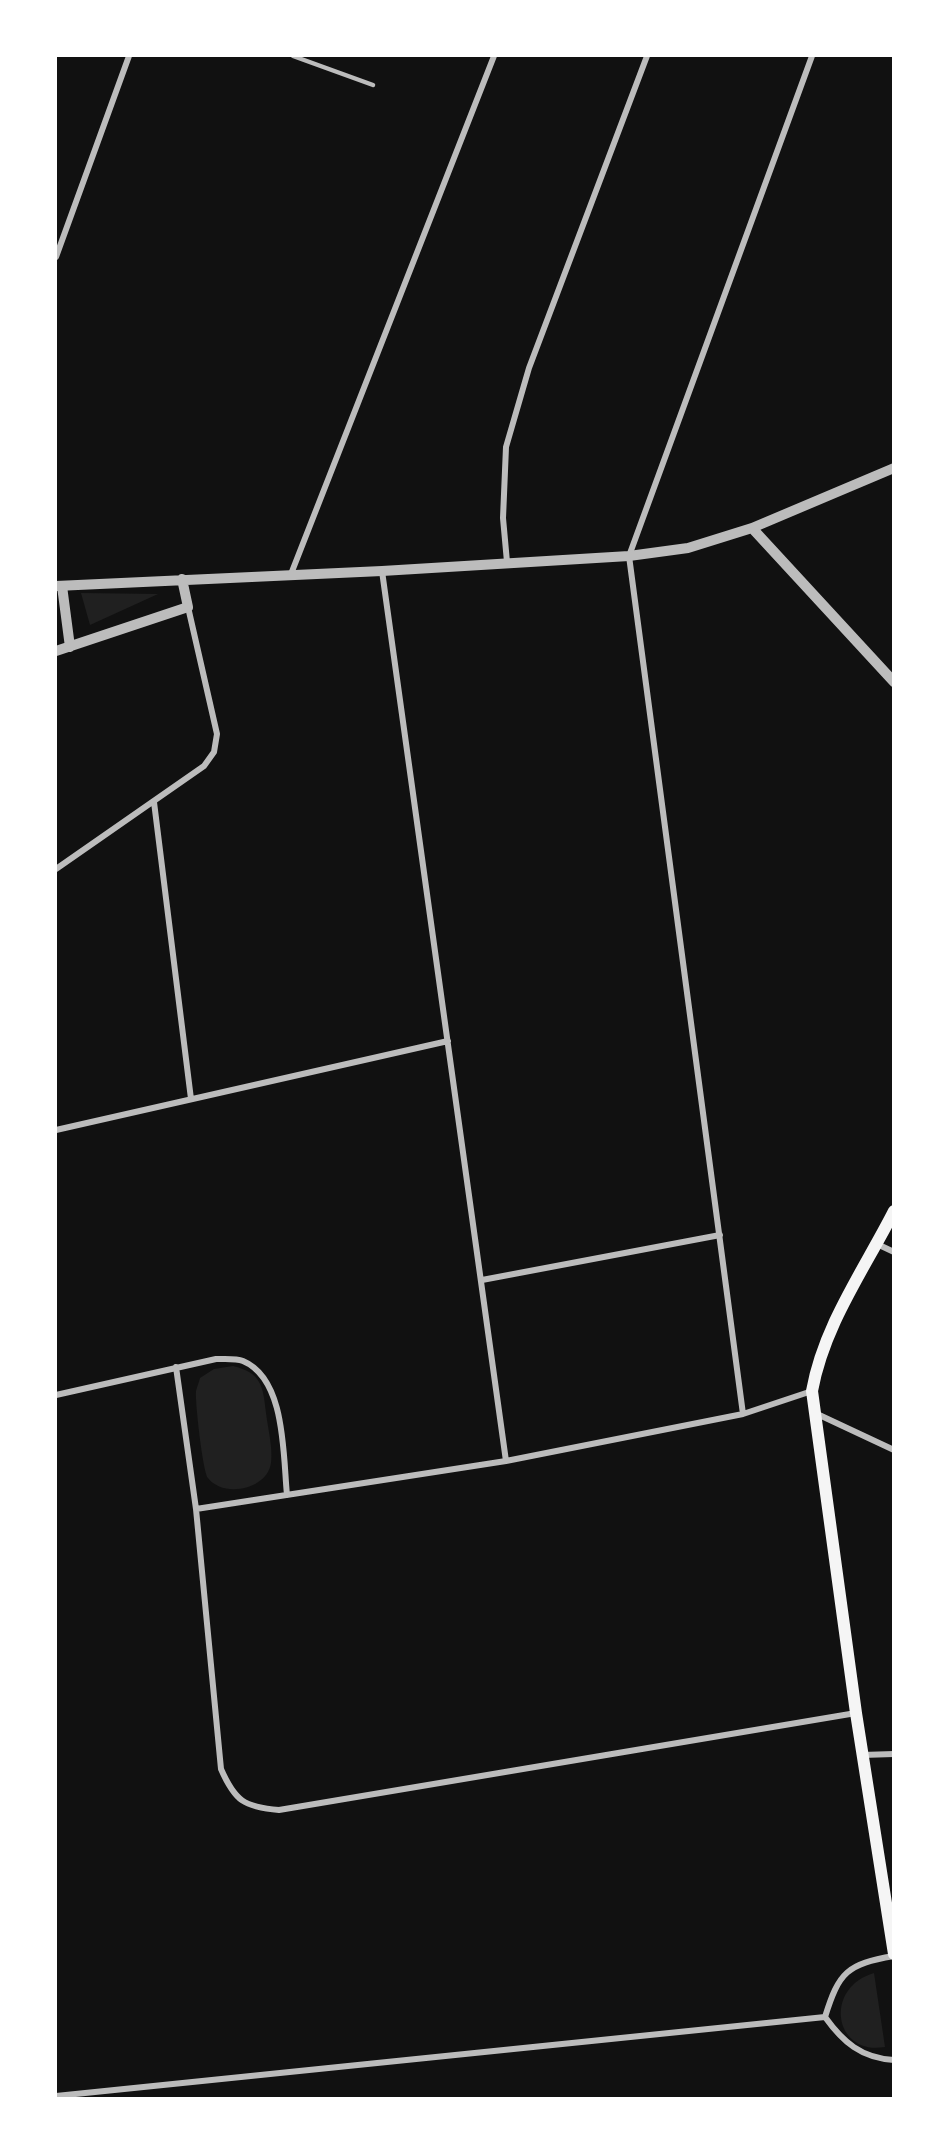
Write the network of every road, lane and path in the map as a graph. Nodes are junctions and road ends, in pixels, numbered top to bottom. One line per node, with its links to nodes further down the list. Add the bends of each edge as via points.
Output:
1 (129, 56): 7 (street)
2 (293, 56): 6 (lane)
3 (494, 56): 13 (street)
4 (647, 56): 11 (street, via 529,368 506,447 503,518)
5 (812, 56): 10 (street)
6 (373, 85)
7 (56, 257)
8 (894, 468): 9 (street)
9 (752, 528): 10 (street, via 688,548); 19 (street)
10 (629, 556): 11 (street); 26 (street)
11 (507, 562): 12 (street)
12 (382, 572): 13 (street); 22 (street)
13 (291, 574): 14 (street)
14 (182, 579): 15 (street); 16 (street)
15 (59, 586): 17 (street)
16 (188, 608): 17 (street); 20 (street, via 217,734 214,752 204,766)
17 (70, 646): 18 (street)
18 (56, 651)
19 (894, 682)
20 (154, 802): 21 (street); 23 (street)
21 (56, 869)
22 (448, 1041): 23 (street); 29 (street)
23 (191, 1099): 24 (street)
24 (56, 1130)
25 (894, 1211): 27 (main road)
26 (720, 1235): 29 (street); 34 (street)
27 (877, 1244): 28 (street); 31 (main road, via 831,1325 817,1361)
28 (894, 1252)
29 (482, 1280): 36 (street)
30 (176, 1367): 32 (street); 37 (street, via 216,1359 242,1360 265,1377 280,1422); 38 (street)
31 (812, 1391): 33 (main road); 34 (street)
32 (56, 1395)
33 (814, 1412): 35 (street); 39 (main road)
34 (743, 1414): 36 (street)
35 (894, 1450)
36 (506, 1461): 37 (street)
37 (287, 1495): 38 (street)
38 (196, 1509): 39 (street, via 221,1769 229,1789 244,1804 279,1809)
39 (856, 1713): 41 (main road)
40 (894, 1754): 41 (street)
41 (862, 1755): 42 (main road)
42 (894, 1955): 43 (street, via 857,1964 846,1973 834,1986)
43 (825, 2016): 44 (street, via 852,2048 878,2059); 45 (street)
44 (894, 2060)
45 (56, 2096)

